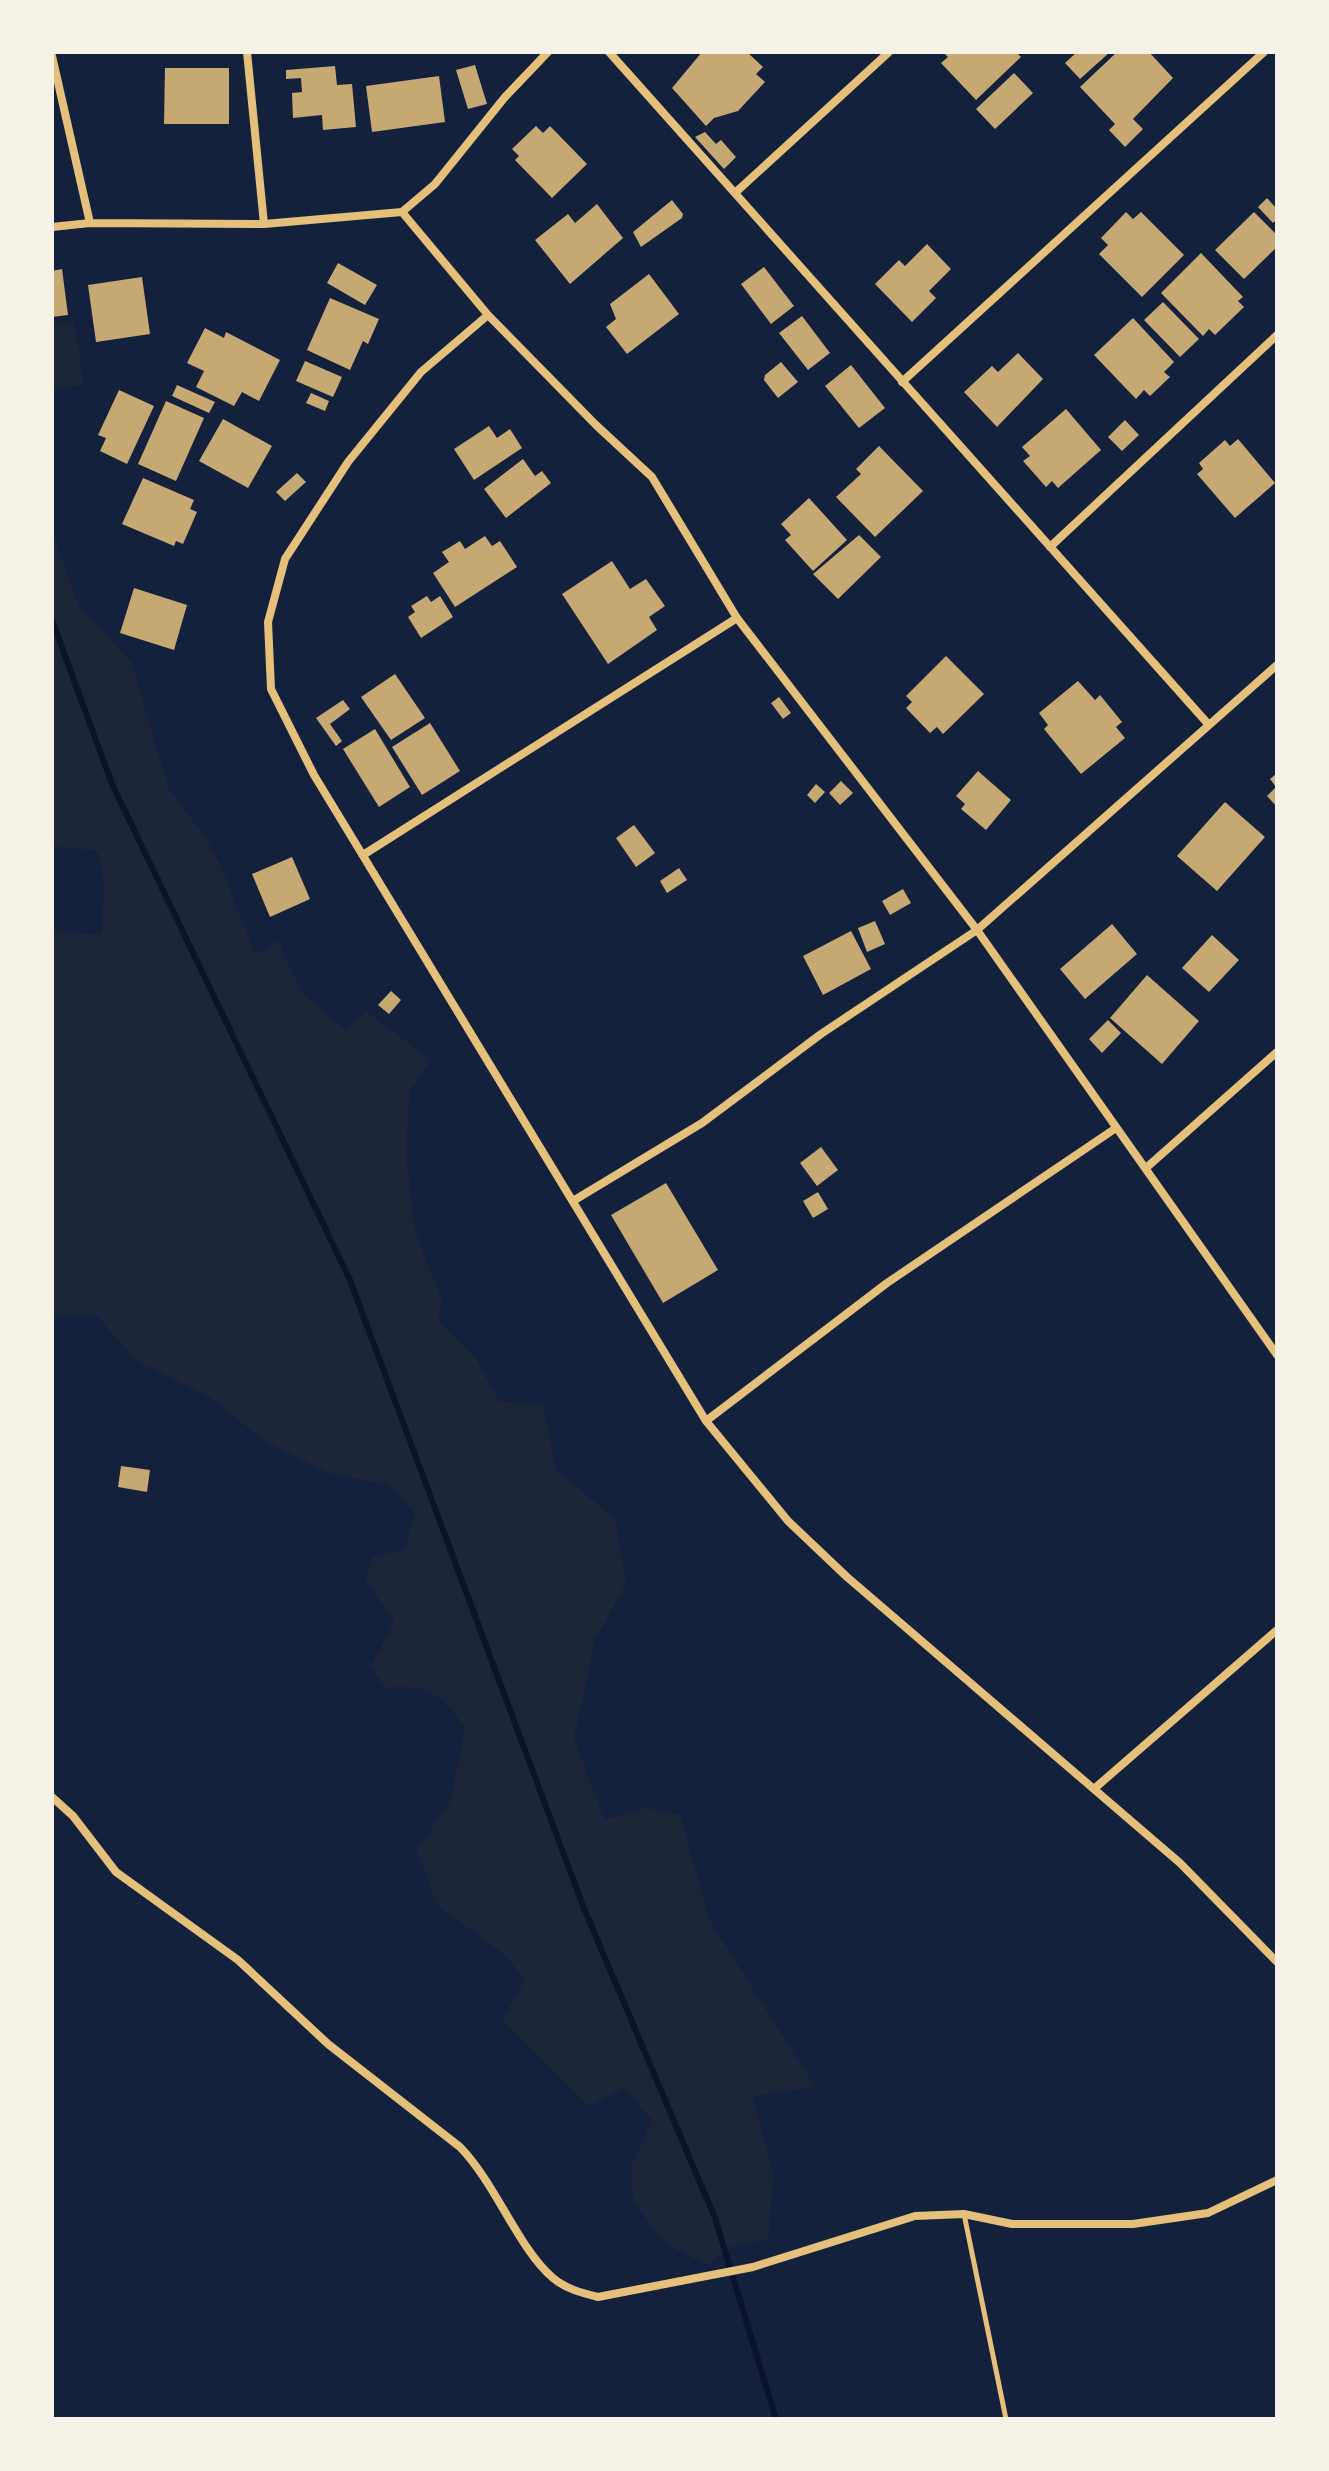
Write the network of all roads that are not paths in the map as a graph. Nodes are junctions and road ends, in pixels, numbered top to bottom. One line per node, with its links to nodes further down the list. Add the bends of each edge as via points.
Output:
1 (247, 52): 10 (street)
2 (548, 52): 8 (street, via 435,184)
3 (609, 52): 7 (street)
4 (889, 52): 7 (street)
5 (1264, 52): 14 (street)
6 (52, 56): 9 (street)
7 (735, 193): 14 (street)
8 (402, 212): 10 (street); 12 (street)
9 (90, 223): 10 (street); 11 (street)
10 (264, 224)
11 (52, 227)
12 (488, 315): 16 (street, via 652,477); 19 (street, via 421,372 348,462 285,559 268,622 271,689 314,775)
13 (1277, 335): 15 (street)
14 (902, 382): 15 (street)
15 (1050, 547): 18 (street)
16 (737, 618): 19 (street); 20 (street)
17 (1277, 665): 18 (street)
18 (1209, 725): 20 (street)
19 (363, 855): 24 (street)
20 (977, 930): 22 (street); 24 (street, via 821,1034 702,1123)
21 (1277, 1052): 23 (street)
22 (1116, 1128): 23 (street); 26 (street, via 887,1283)
23 (1146, 1168): 25 (street)
24 (573, 1201): 26 (street)
25 (1277, 1355)
26 (706, 1421): 28 (street, via 788,1521 847,1577)
27 (1277, 1630): 28 (street)
28 (1095, 1788): 30 (street, via 1180,1863)
29 (52, 1797): 32 (street, via 116,1872 238,1960 328,2044 460,2147 478,2165 537,2261 553,2279 575,2291 598,2297 753,2267 915,2216)
30 (1277, 1962)
31 (1277, 2180): 32 (street, via 1208,2213 1133,2224 1012,2224)
32 (964, 2214): 33 (lane)
33 (1006, 2419)

